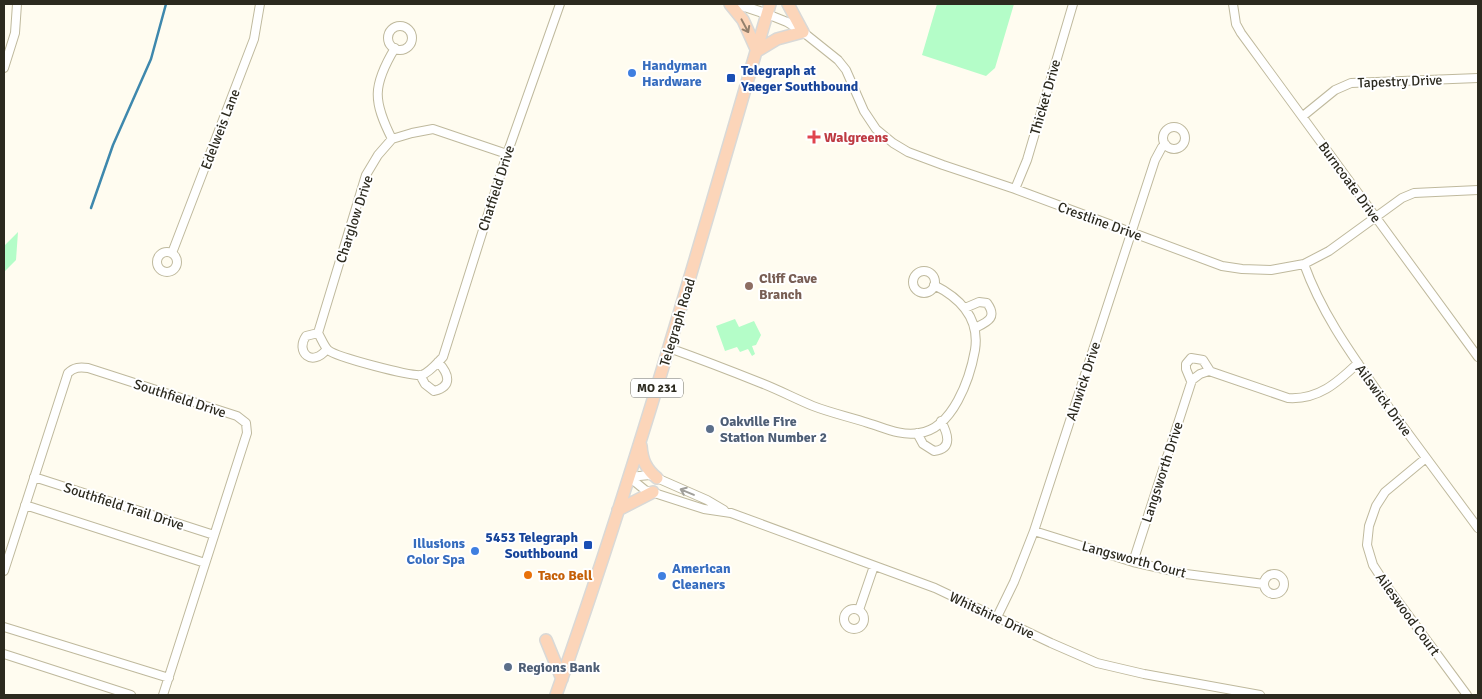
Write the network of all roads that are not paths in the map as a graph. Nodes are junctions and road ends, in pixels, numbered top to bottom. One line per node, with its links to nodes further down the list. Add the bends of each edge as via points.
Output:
1 (17, 4): 13 (street, via 15,33)
2 (260, 4): 23 (street, Edelweis Lane, via 254,39)
3 (560, 4): 18 (street, Chatfield Drive)
4 (730, 4): 12 (main road, one-way to 12, via 743,20)
5 (737, 4): 9 (street)
6 (788, 4): 10 (main road)
7 (1073, 4): 19 (street, Thicket Drive, via 1027,160)
8 (1233, 4): 15 (street, Burncoate Drive, via 1241,33)
9 (769, 9): 10 (street, Crestline Drive); 12 (main road, Telegraph Road / MO 231)
10 (803, 32): 12 (main road, via 777,39); 19 (street, Crestline Drive, via 838,60 846,70 864,111 876,129 893,143 908,152)
11 (395, 48): 16 (street, via 379,83 377,104)
12 (757, 51): 29 (main road, Telegraph Road / MO 231)
13 (4, 68)
14 (1478, 78): 15 (street, Tapestry Drive, via 1351,84 1335,90)
15 (1303, 116): 21 (street, Burncoate Drive)
16 (392, 139): 18 (street, via 433,129); 28 (street, Charglow Drive, via 366,175)
17 (1166, 145): 22 (street, Alnwick Drive, via 1155,160)
18 (507, 154): 32 (street, Chatfield Drive, via 443,357)
19 (1015, 189): 22 (street, Crestline Drive)
20 (1478, 190): 21 (street, Crestline Drive, via 1414,193)
21 (1375, 217): 24 (street, Crestline Drive, via 1329,251); 31 (street, Burncoate Drive)
22 (1131, 232): 24 (street, Crestline Drive, via 1222,266 1271,270); 49 (street, Alnwick Drive)
23 (172, 253)
24 (1304, 264): 33 (street, Ailswick Drive, via 1314,291)
25 (934, 285): 26 (street)
26 (965, 308): 27 (street); 27 (street, via 979,302 987,303 991,309 987,322)
27 (975, 328): 37 (street, via 975,350 958,402)
28 (318, 333): 30 (street); 30 (street, Charglow Drive, via 306,336 302,345 304,353 317,358)
29 (669, 348): 38 (street, via 829,412 896,433); 39 (main road, Telegraph Road / MO 231)
30 (327, 349): 35 (street, via 385,369)
31 (1478, 357)
32 (438, 362): 35 (street, Chatfield Drive); 35 (street, via 447,374 447,382 442,389 434,391)
33 (1358, 364): 34 (street, Langsworth Drive, via 1336,383 1300,399 1288,398); 40 (street, Ailswick Drive)
34 (1210, 371): 36 (street); 36 (street, Langsworth Drive, via 1203,360 1191,358 1186,369)
35 (420, 375)
36 (1191, 381): 51 (street, Langsworth Drive)
37 (942, 422): 38 (street); 38 (street, via 948,438 941,450 934,451 923,444)
38 (918, 433)
39 (641, 440): 42 (main road, Telegraph Road / MO 231); 43 (main road, via 642,458)
40 (1426, 458): 48 (street, Ailswick Drive); 67 (street, Aileswood Court, via 1385,492 1369,526 1367,544 1372,565)
41 (34, 477): 45 (street, Southfield Drive); 50 (street, Southfield Trail Drive); 50 (street, Southfield Drive, via 71,369 88,368 219,410 246,423 247,433)
42 (629, 477): 43 (street, Whitshire Drive, via 650,475); 44 (street, Whitshire Drive, via 645,490); 46 (main road, Telegraph Road / MO 231)
43 (657, 478): 47 (street, Whitshire Drive, one-way to 43)
44 (653, 492): 46 (main road); 47 (street, Whitshire Drive)
45 (25, 505): 52 (street, Southfield Trail Drive); 54 (street, Southfield Drive)
46 (618, 510): 62 (main road, Telegraph Road / MO 231)
47 (731, 514): 53 (street, Whitshire Drive)
48 (1478, 528)
49 (1034, 531): 51 (street, Langsworth Court); 57 (street, Alnwick Drive)
50 (214, 535): 52 (street, Southfield Drive)
51 (1133, 562): 55 (street, Langsworth Court, via 1186,574)
52 (205, 563): 61 (street, Southfield Drive)
53 (874, 566): 56 (street); 57 (street, Whitshire Drive, via 935,588)
54 (4, 570)
55 (1264, 584)
56 (859, 610)
57 (997, 617): 66 (street, Whitshire Drive, via 1097,663)
58 (4, 627): 61 (street)
59 (546, 640): 62 (main road)
60 (4, 654): 63 (street)
61 (169, 678): 64 (street, Southfield Drive)
62 (562, 678): 65 (main road, Telegraph Road / MO 231)
63 (131, 695)
64 (163, 695)
65 (556, 695)
66 (1260, 695)
67 (1467, 695)

